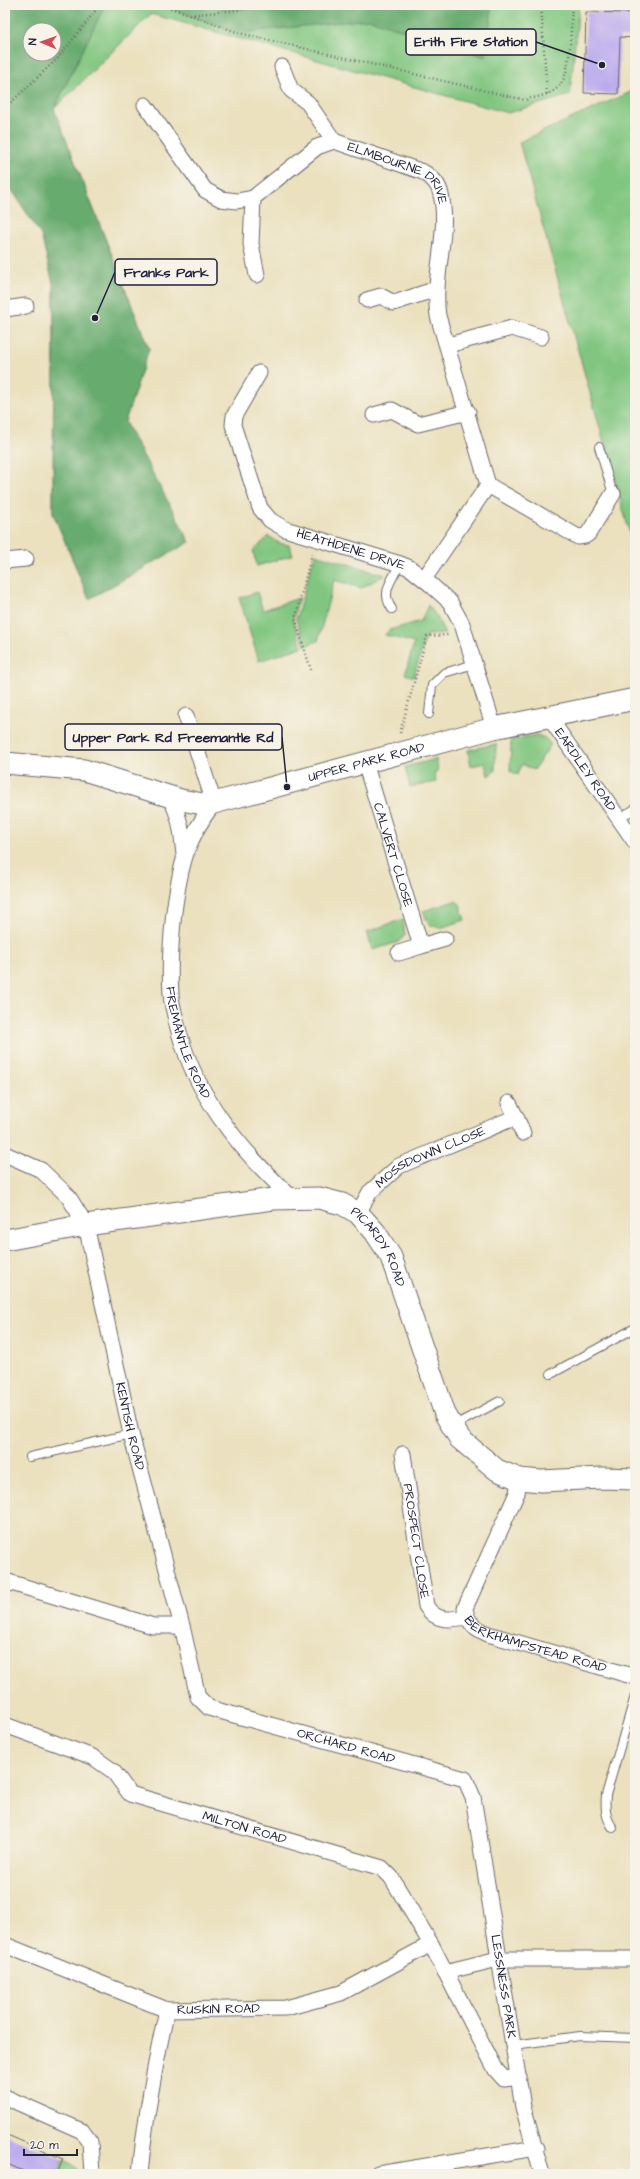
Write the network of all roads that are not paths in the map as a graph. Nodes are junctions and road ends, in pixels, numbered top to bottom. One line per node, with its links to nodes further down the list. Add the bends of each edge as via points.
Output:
1 (282, 67): 3 (street, ELMBOURNE DRIVE, via 291,90 308,103)
2 (145, 105): 4 (street, ELMBOURNE DRIVE, via 205,190 221,199 237,202)
3 (334, 141): 4 (street, ELMBOURNE DRIVE, via 317,147); 6 (street, ELMBOURNE DRIVE, via 414,168 432,177 441,194 444,211)
4 (253, 198): 5 (street, via 251,244)
5 (257, 275)
6 (436, 290): 7 (street, via 394,303 381,296); 11 (street, ELMBOURNE DRIVE, via 438,316)
7 (366, 300)
8 (26, 306): 9 (street)
9 (5, 309)
10 (542, 337): 11 (street, via 512,328)
11 (448, 345): 13 (street, ELMBOURNE DRIVE)
12 (258, 372): 20 (street, HEATHDENE DRIVE, via 234,416 233,424 236,440 260,508 277,526)
13 (468, 412): 14 (street, via 418,424 392,410); 16 (street, ELMBOURNE DRIVE)
14 (374, 415)
15 (599, 447): 17 (lane)
16 (488, 485): 17 (street, via 578,538 588,534); 21 (street)
17 (613, 494)
18 (26, 559): 19 (street)
19 (5, 561)
20 (400, 564): 21 (street, HEATHDENE DRIVE); 22 (lane, via 386,594)
21 (424, 579): 23 (street, HEATHDENE DRIVE, via 450,602 462,624)
22 (392, 610)
23 (474, 664): 25 (lane, via 444,673 432,685); 28 (street, HEATHDENE DRIVE)
24 (635, 699): 27 (main road, UPPER PARK ROAD)
25 (429, 714)
26 (186, 716): 32 (street)
27 (549, 717): 28 (main road, UPPER PARK ROAD); 34 (street, EARDLEY ROAD)
28 (494, 728): 30 (main road, UPPER PARK ROAD)
29 (5, 763): 31 (main road, UPPER PARK ROAD, via 84,770)
30 (365, 763): 32 (main road, UPPER PARK ROAD); 38 (street, CALVERT CLOSE)
31 (168, 795): 32 (main road, UPPER PARK ROAD, via 191,802); 36 (street, FREMANTLE ROAD, via 178,817)
32 (214, 803): 36 (street, FREMANTLE ROAD, via 197,825)
33 (635, 810): 34 (lane)
34 (620, 818): 35 (street, EARDLEY ROAD)
35 (635, 842)
36 (184, 856): 44 (street, FREMANTLE ROAD, via 170,944 171,995 181,1041 194,1072 224,1127 243,1150)
37 (445, 939): 38 (street)
38 (421, 946): 39 (street)
39 (399, 953)
40 (509, 1103): 41 (street)
41 (516, 1117): 42 (street); 45 (street, MOSSDOWN CLOSE, via 399,1166 370,1192)
42 (524, 1133)
43 (5, 1154): 46 (street, KENTISH ROAD, via 41,1170 68,1196)
44 (291, 1197): 45 (main road, PICARDY ROAD, via 319,1198 342,1204); 46 (main road, PICARDY ROAD)
45 (358, 1213): 51 (main road, PICARDY ROAD, via 375,1232 391,1257 445,1414)
46 (86, 1225): 47 (main road, PICARDY ROAD); 52 (street, KENTISH ROAD)
47 (5, 1240)
48 (635, 1328): 49 (lane)
49 (551, 1374)
50 (500, 1401): 51 (lane)
51 (452, 1427): 55 (main road, PICARDY ROAD, via 460,1439 478,1456 497,1470)
52 (131, 1434): 54 (lane); 59 (street, KENTISH ROAD)
53 (404, 1454): 58 (street, PROSPECT CLOSE, via 426,1606 431,1614 441,1619)
54 (30, 1458)
55 (519, 1479): 56 (main road, PICARDY ROAD); 58 (street, BERKHAMPSTEAD ROAD, via 510,1510 467,1604)
56 (635, 1479)
57 (5, 1581): 59 (street, via 153,1626)
58 (466, 1617): 60 (street, BERKHAMPSTEAD ROAD, via 470,1623 488,1634)
59 (182, 1626): 62 (street, KENTISH ROAD, via 198,1697)
60 (635, 1677)
61 (635, 1696): 65 (lane, via 606,1795 605,1809)
62 (209, 1708): 64 (street, ORCHARD ROAD, via 465,1779)
63 (5, 1725): 66 (street, MILTON ROAD, via 92,1757 113,1771 130,1794 382,1868 391,1877)
64 (473, 1797): 68 (street, LESSNESS PARK)
65 (613, 1828)
66 (431, 1944): 70 (street, MILTON ROAD); 71 (street, RUSKIN ROAD, via 341,1993 286,2008)
67 (5, 1945): 71 (street, RUSKIN ROAD)
68 (498, 1959): 69 (street); 70 (street); 73 (street, LESSNESS PARK)
69 (635, 1959)
70 (445, 1972): 74 (street, MILTON ROAD, via 496,2070 504,2079)
71 (167, 2010): 78 (street, via 151,2083)
72 (635, 2038): 73 (lane, via 580,2036)
73 (514, 2045): 74 (street, LESSNESS PARK)
74 (519, 2077): 76 (street, LESSNESS PARK, via 523,2107)
75 (5, 2097): 77 (street, via 82,2131 90,2142)
76 (536, 2148): 79 (street); 80 (street, LESSNESS PARK)
77 (92, 2174)
78 (140, 2174)
79 (378, 2174)
80 (542, 2174)

